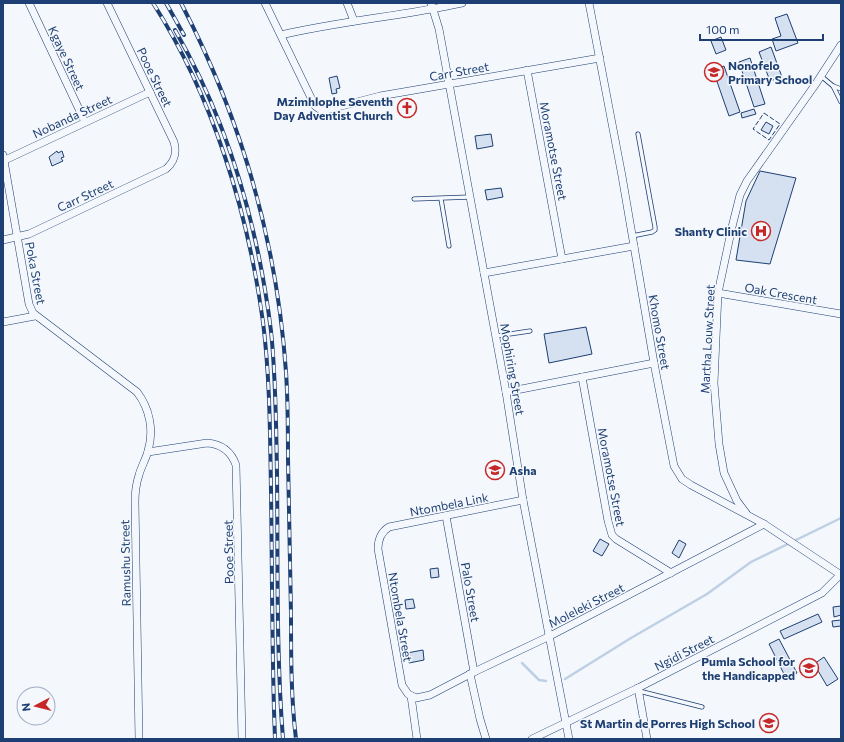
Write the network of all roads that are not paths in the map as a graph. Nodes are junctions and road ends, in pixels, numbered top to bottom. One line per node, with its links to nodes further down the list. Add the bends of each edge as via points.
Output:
1 (29, 3): 19 (street, Kgaye Street)
2 (107, 3): 17 (street, Pooe Street)
3 (265, 3): 9 (street)
4 (347, 3): 8 (street)
5 (462, 3): 7 (street)
6 (590, 3): 11 (street, Khomo Street)
7 (433, 6): 8 (street); 14 (street, Mophiring Street)
8 (354, 21): 9 (street)
9 (281, 35): 14 (street, Carr Street, via 315,106 322,111 380,96)
10 (841, 45): 13 (street, Martha Louw Street)
11 (600, 58): 12 (street, Carr Street); 26 (street, Khomo Street)
12 (527, 70): 14 (street, Carr Street); 31 (street, Moramotse Street)
13 (821, 76): 15 (lane); 33 (street, Martha Louw Street, via 747,181 740,195)
14 (449, 84): 23 (street, Mophiring Street)
15 (833, 86): 16 (lane); 18 (lane)
16 (841, 89)
17 (150, 92): 19 (street, Nobanda Street); 22 (street, Pooe Street, via 174,142 176,154)
18 (841, 102)
19 (85, 122): 21 (street, Nobanda Street)
20 (638, 134): 26 (lane, via 655,230)
21 (3, 159): 27 (street, Poka Street)
22 (173, 162): 27 (street, Carr Street, via 166,169)
23 (470, 196): 24 (lane); 32 (street, Mophiring Street)
24 (441, 198): 25 (lane); 29 (lane)
25 (414, 199)
26 (632, 236): 30 (street, Khomo Street)
27 (18, 238): 28 (street, Carr Street); 35 (street, Poka Street, via 29,304)
28 (3, 240)
29 (449, 246)
30 (634, 246): 31 (street); 39 (street, Khomo Street)
31 (562, 259): 32 (street)
32 (484, 273): 38 (street, Mophiring Street)
33 (718, 293): 34 (street, Oak Crescent); 45 (street, Martha Louw Street, via 714,383 719,444 727,482)
34 (841, 314)
35 (35, 316): 36 (street); 41 (street, Poka Street)
36 (3, 322)
37 (530, 331): 38 (lane)
38 (496, 336): 42 (street, Mophiring Street)
39 (654, 363): 40 (street); 45 (street, Khomo Street, via 676,472 690,486)
40 (582, 377): 42 (street); 49 (street, Moramotse Street, via 612,535)
41 (137, 392): 43 (street, Ramushu Street, via 145,404 150,424)
42 (506, 392): 44 (street, Mophiring Street)
43 (148, 452): 57 (street, Ramushu Street, via 139,475 135,502); 58 (street, Pooe Street, via 213,444 226,449 236,465)
44 (523, 500): 46 (street, Ntombela Link); 51 (street, Mophiring Street)
45 (748, 515): 47 (street, Khomo Street)
46 (446, 516): 48 (street, Ntombela Link, via 390,527); 52 (street, Palo Street)
47 (764, 524): 49 (street, Moleleki Street); 50 (street, Khomo Street)
48 (382, 533): 54 (street, Ntombela Street, via 378,549 400,677 403,688)
49 (671, 573): 51 (street, Moleleki Street)
50 (841, 575): 53 (street, Ngidi Street, via 822,593)
51 (550, 636): 52 (street, Moleleki Street); 56 (street, Mophiring Street)
52 (472, 673): 54 (street, Moleleki Street, via 430,695); 60 (street, Palo Street)
53 (638, 690): 55 (lane); 56 (street, Ngidi Street); 63 (street)
54 (414, 697): 59 (street)
55 (702, 707)
56 (566, 723): 61 (street, Ngidi Street); 62 (street, Mophiring Street)
57 (139, 739)
58 (242, 739)
59 (417, 739)
60 (486, 739)
61 (532, 739)
62 (569, 739)
63 (647, 739)

